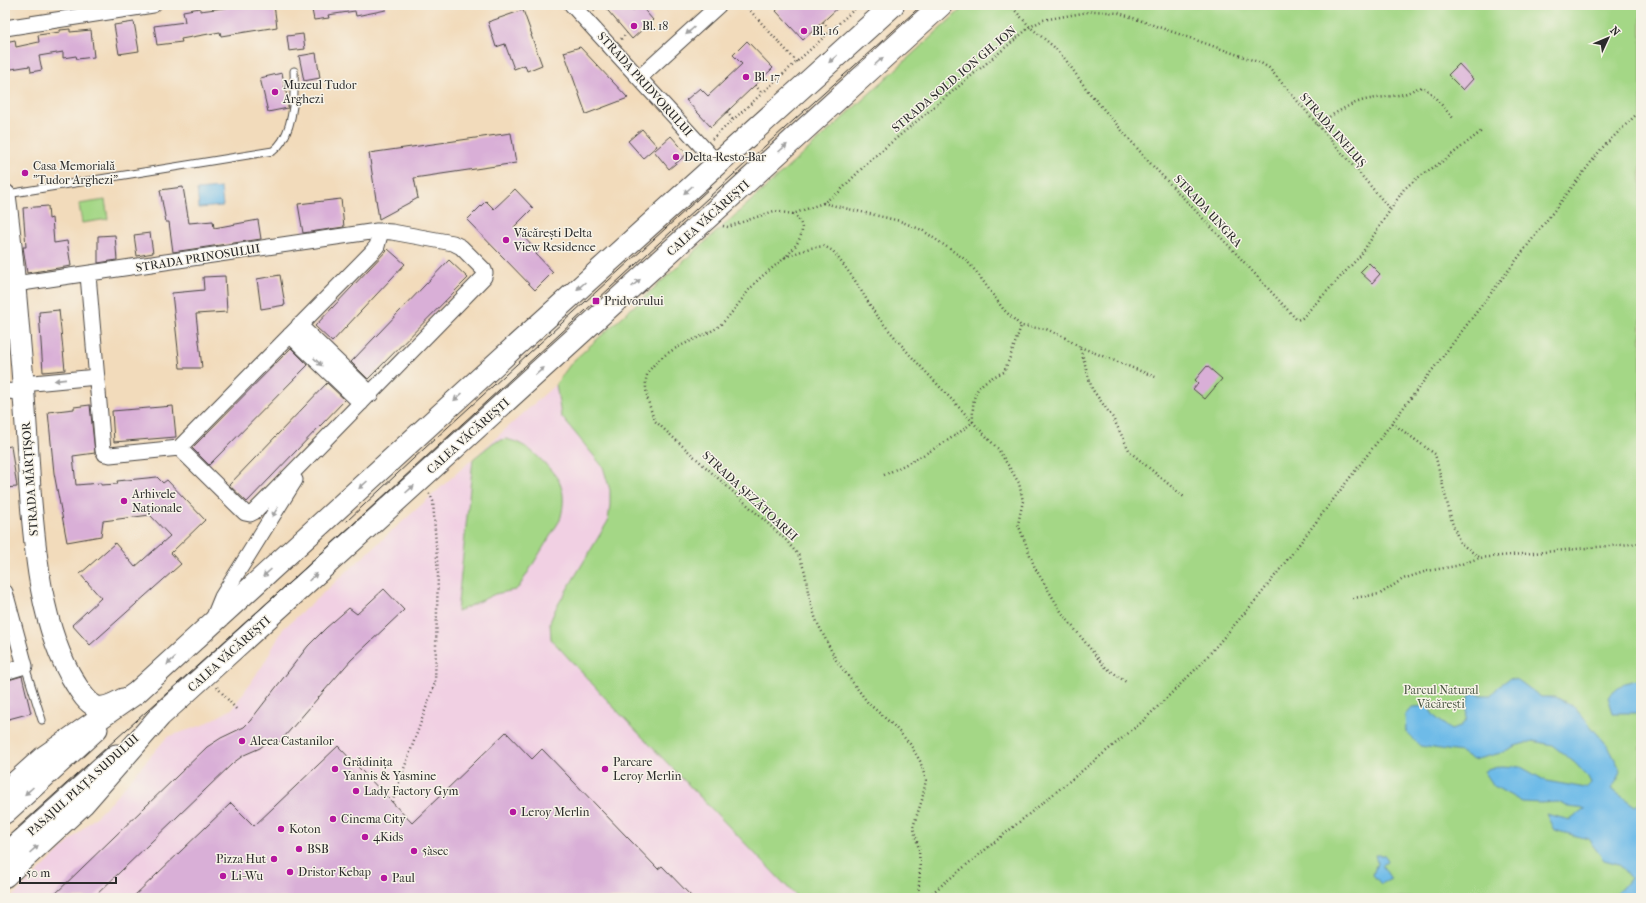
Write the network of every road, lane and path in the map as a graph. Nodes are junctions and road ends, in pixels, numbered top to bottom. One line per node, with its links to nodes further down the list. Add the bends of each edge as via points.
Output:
1 (153, 5): 11 (street)
2 (572, 5): 16 (street, STRADA PRIDVORULUI)
3 (719, 5): 16 (street, one-way to 16)
4 (745, 5): 13 (path)
5 (859, 5): 12 (path)
6 (893, 5): 26 (main road, one-way to 26)
7 (940, 5): 31 (main road, CALEA VĂCĂREȘTI, one-way to 7)
8 (1010, 5): 10 (path, STRADA UNGRA)
9 (823, 22): 12 (path)
10 (1030, 27): 14 (path, STRADA SOLD. ION GH. ION, via 1043,20 1094,11 1119,14); 28 (path, STRADA SOLD. ION GH. ION, via 870,161 839,192); 29 (path, STRADA UNGRA, via 1054,47 1149,162 1297,320 1302,318 1360,256)
11 (5, 28)
12 (831, 31): 13 (path)
13 (797, 62): 18 (path)
14 (1261, 63): 23 (path, STRADA INELUȘ)
15 (294, 71): 27 (lane, via 295,96 292,111 285,137 280,146 273,151)
16 (639, 78): 25 (street, STRADA PRIDVORULUI)
17 (755, 85): 18 (path)
18 (762, 93): 22 (path)
19 (1641, 110): 46 (path, via 1602,148)
20 (727, 112): 22 (path)
21 (1454, 119): 23 (path, via 1429,92 1420,88 1394,96 1364,100)
22 (733, 120): 25 (path)
23 (1316, 125): 29 (path, STRADA INELUȘ)
24 (1483, 130): 29 (path, via 1404,189)
25 (702, 147): 26 (street, STRADA PRIDVORULUI)
26 (717, 163): 39 (main road, one-way to 39)
27 (5, 194): 35 (street, STRADA MĂRȚIȘOR)
28 (822, 203): 30 (path, STRADA SOLD. ION GH. ION); 36 (path, via 900,221 922,230 966,260 1004,310)
29 (1391, 210)
30 (793, 214): 31 (path, via 774,211 728,227); 33 (path, via 801,224 801,234)
31 (703, 222): 43 (main road, CALEA VĂCĂREȘTI, one-way to 31)
32 (381, 231): 34 (street, STRADA PRINOSULUI); 37 (street, via 377,246); 44 (street, STRADA PRINOSULUI, via 454,243 485,273 484,277)
33 (785, 257): 45 (path, via 824,246 833,251 876,314 910,355); 72 (path, STRADA ȘEZĂTOAREI, via 755,283 716,328 673,349 648,372 647,394 650,409 655,421 786,540 799,556 816,620 836,660 868,703 910,744 920,761 926,780 913,827 919,849)
34 (88, 274): 35 (street, STRADA PRINOSULUI); 40 (street)
35 (15, 284): 42 (street, STRADA MĂRȚIȘOR)
36 (1020, 326): 38 (path, via 1046,329); 45 (path, via 1004,372 988,378 977,389 972,404)
37 (294, 330): 44 (street); 47 (street)
38 (1080, 347): 41 (path); 51 (path, via 1092,389 1113,418 1130,452)
39 (487, 371): 43 (main road); 56 (main road, one-way to 56)
40 (97, 377): 42 (street, one-way to 42); 47 (street, via 105,454)
41 (1158, 378)
42 (17, 389): 62 (street, STRADA MĂRȚIȘOR, via 41,585 59,650 71,678)
43 (511, 397): 59 (main road, CALEA VĂCĂREȘTI, one-way to 43)
44 (366, 398): 48 (street)
45 (973, 422): 49 (path, via 957,435); 60 (path, via 998,449 1019,482 1022,500 1018,524 1035,568 1062,613 1104,666)
46 (1392, 423): 53 (path, via 1435,454 1452,522 1460,543); 73 (path, via 1262,594 1200,665 1142,722)
47 (179, 448): 48 (street, via 245,513 250,514)
48 (310, 455): 56 (street, one-way to 56, via 222,597)
49 (884, 475)
50 (428, 490): 68 (path, via 433,501 438,574 435,683)
51 (1184, 497)
52 (1641, 543): 53 (path)
53 (1479, 558): 54 (path, via 1403,579 1380,594)
54 (1353, 598)
55 (6, 602): 57 (street)
56 (211, 624): 61 (main road, one-way to 61)
57 (26, 666): 58 (street); 65 (lane)
58 (5, 672)
59 (206, 675): 63 (path); 64 (main road, CALEA VĂCĂREȘTI)
60 (1126, 682)
61 (136, 693): 62 (street, STRADA MĂRȚIȘOR, via 101,707); 66 (main road); 69 (street, one-way to 69)
62 (84, 697): 66 (street, via 87,720)
63 (236, 710)
64 (160, 716): 70 (street, PASAJUL PIAȚA SUDULUI); 71 (main road, CALEA VĂCĂREȘTI, one-way to 64, via 83,804)
65 (42, 720)
66 (79, 733): 67 (main road, via 44,757)
67 (5, 792)
68 (392, 802)
69 (5, 813)
70 (5, 855)
71 (5, 876)
72 (918, 898)
73 (926, 898)

